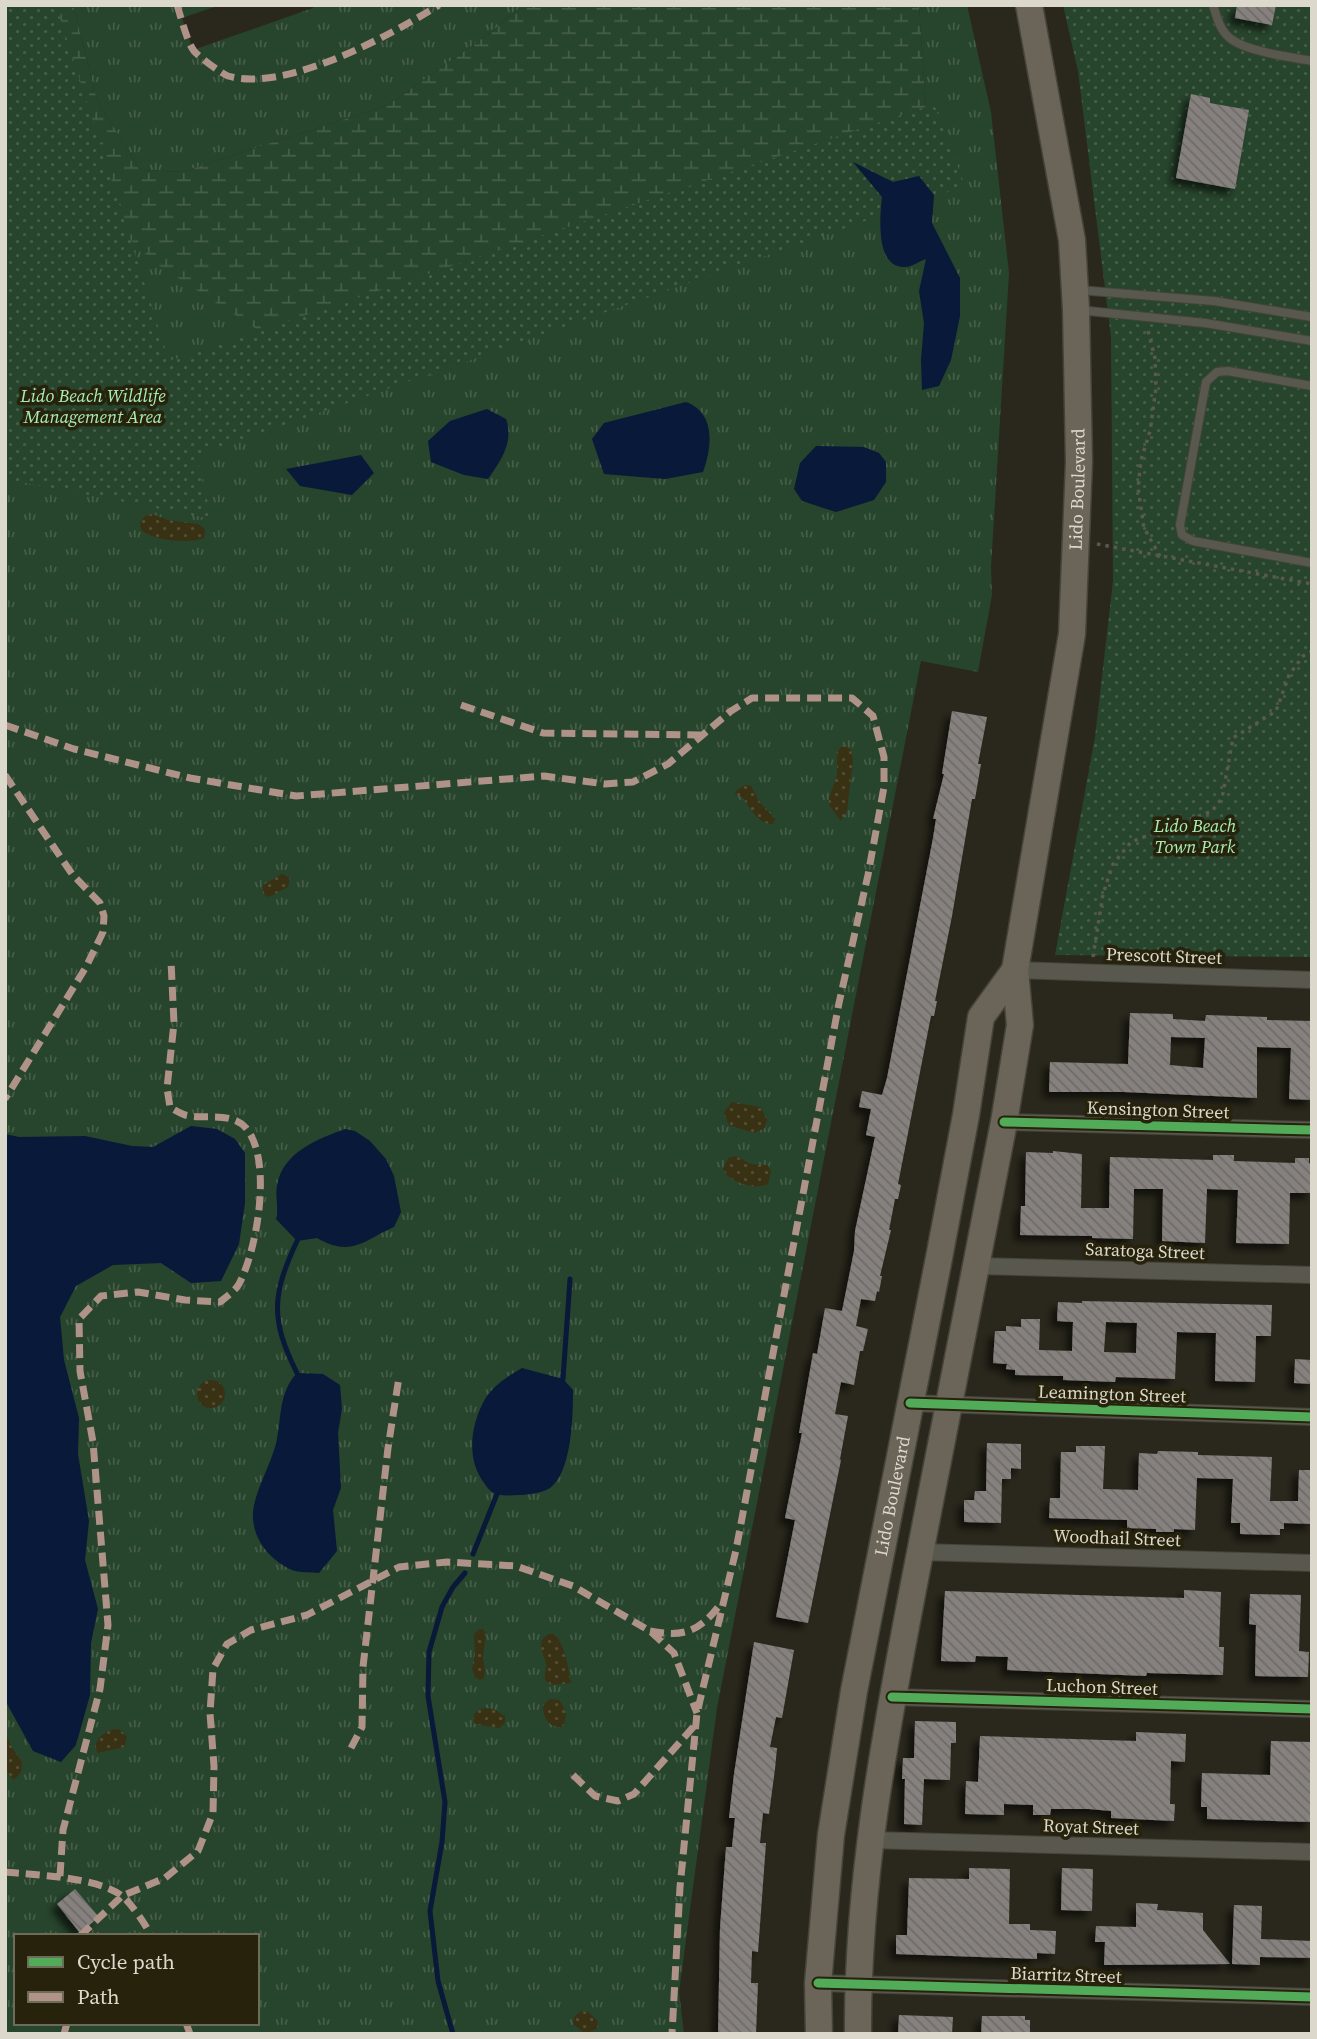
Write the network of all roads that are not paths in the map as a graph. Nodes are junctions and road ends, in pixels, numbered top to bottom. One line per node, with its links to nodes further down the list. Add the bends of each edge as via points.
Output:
1 (1029, 5): 4 (highway, Lido Boulevard, via 1072,240)
2 (1213, 5): 3 (lane, via 1218,23 1231,40 1259,51)
3 (1312, 61)
4 (1076, 300): 5 (lane, via 1214,301); 6 (lane, via 1145,316); 9 (highway, Lido Boulevard, via 1079,462 1072,634)
5 (1312, 317)
6 (1312, 341)
7 (1312, 386): 8 (lane, via 1228,371 1217,372 1206,382 1180,524 1182,535 1193,541)
8 (1312, 563)
9 (1015, 970): 10 (street, Prescott Street); 11 (highway, Lido Boulevard, via 1020,1025); 15 (highway, Lido Boulevard, via 981,1017)
10 (1312, 980)
11 (1004, 1122): 12 (street, Kensington Street); 13 (highway, Lido Boulevard)
12 (1312, 1130)
13 (977, 1265): 14 (street, Saratoga Street); 16 (highway, Lido Boulevard)
14 (1312, 1275)
15 (910, 1403): 16 (street, Leamington Street); 24 (highway, Lido Boulevard, via 831,1835)
16 (949, 1404): 17 (street, Leamington Street); 18 (highway, Lido Boulevard)
17 (1312, 1417)
18 (920, 1552): 19 (street, Woodhail Street); 20 (highway, Lido Boulevard)
19 (1312, 1563)
20 (892, 1698): 21 (street, Luchon Street); 22 (highway, Lido Boulevard)
21 (1312, 1709)
22 (870, 1840): 23 (street, Royat Street); 25 (highway, Lido Boulevard)
23 (1312, 1853)
24 (818, 1983): 25 (street, Biarritz Street); 27 (highway, Lido Boulevard)
25 (857, 1984): 26 (street, Biarritz Street); 28 (highway, Lido Boulevard)
26 (1312, 1997)
27 (819, 2034)
28 (858, 2034)

